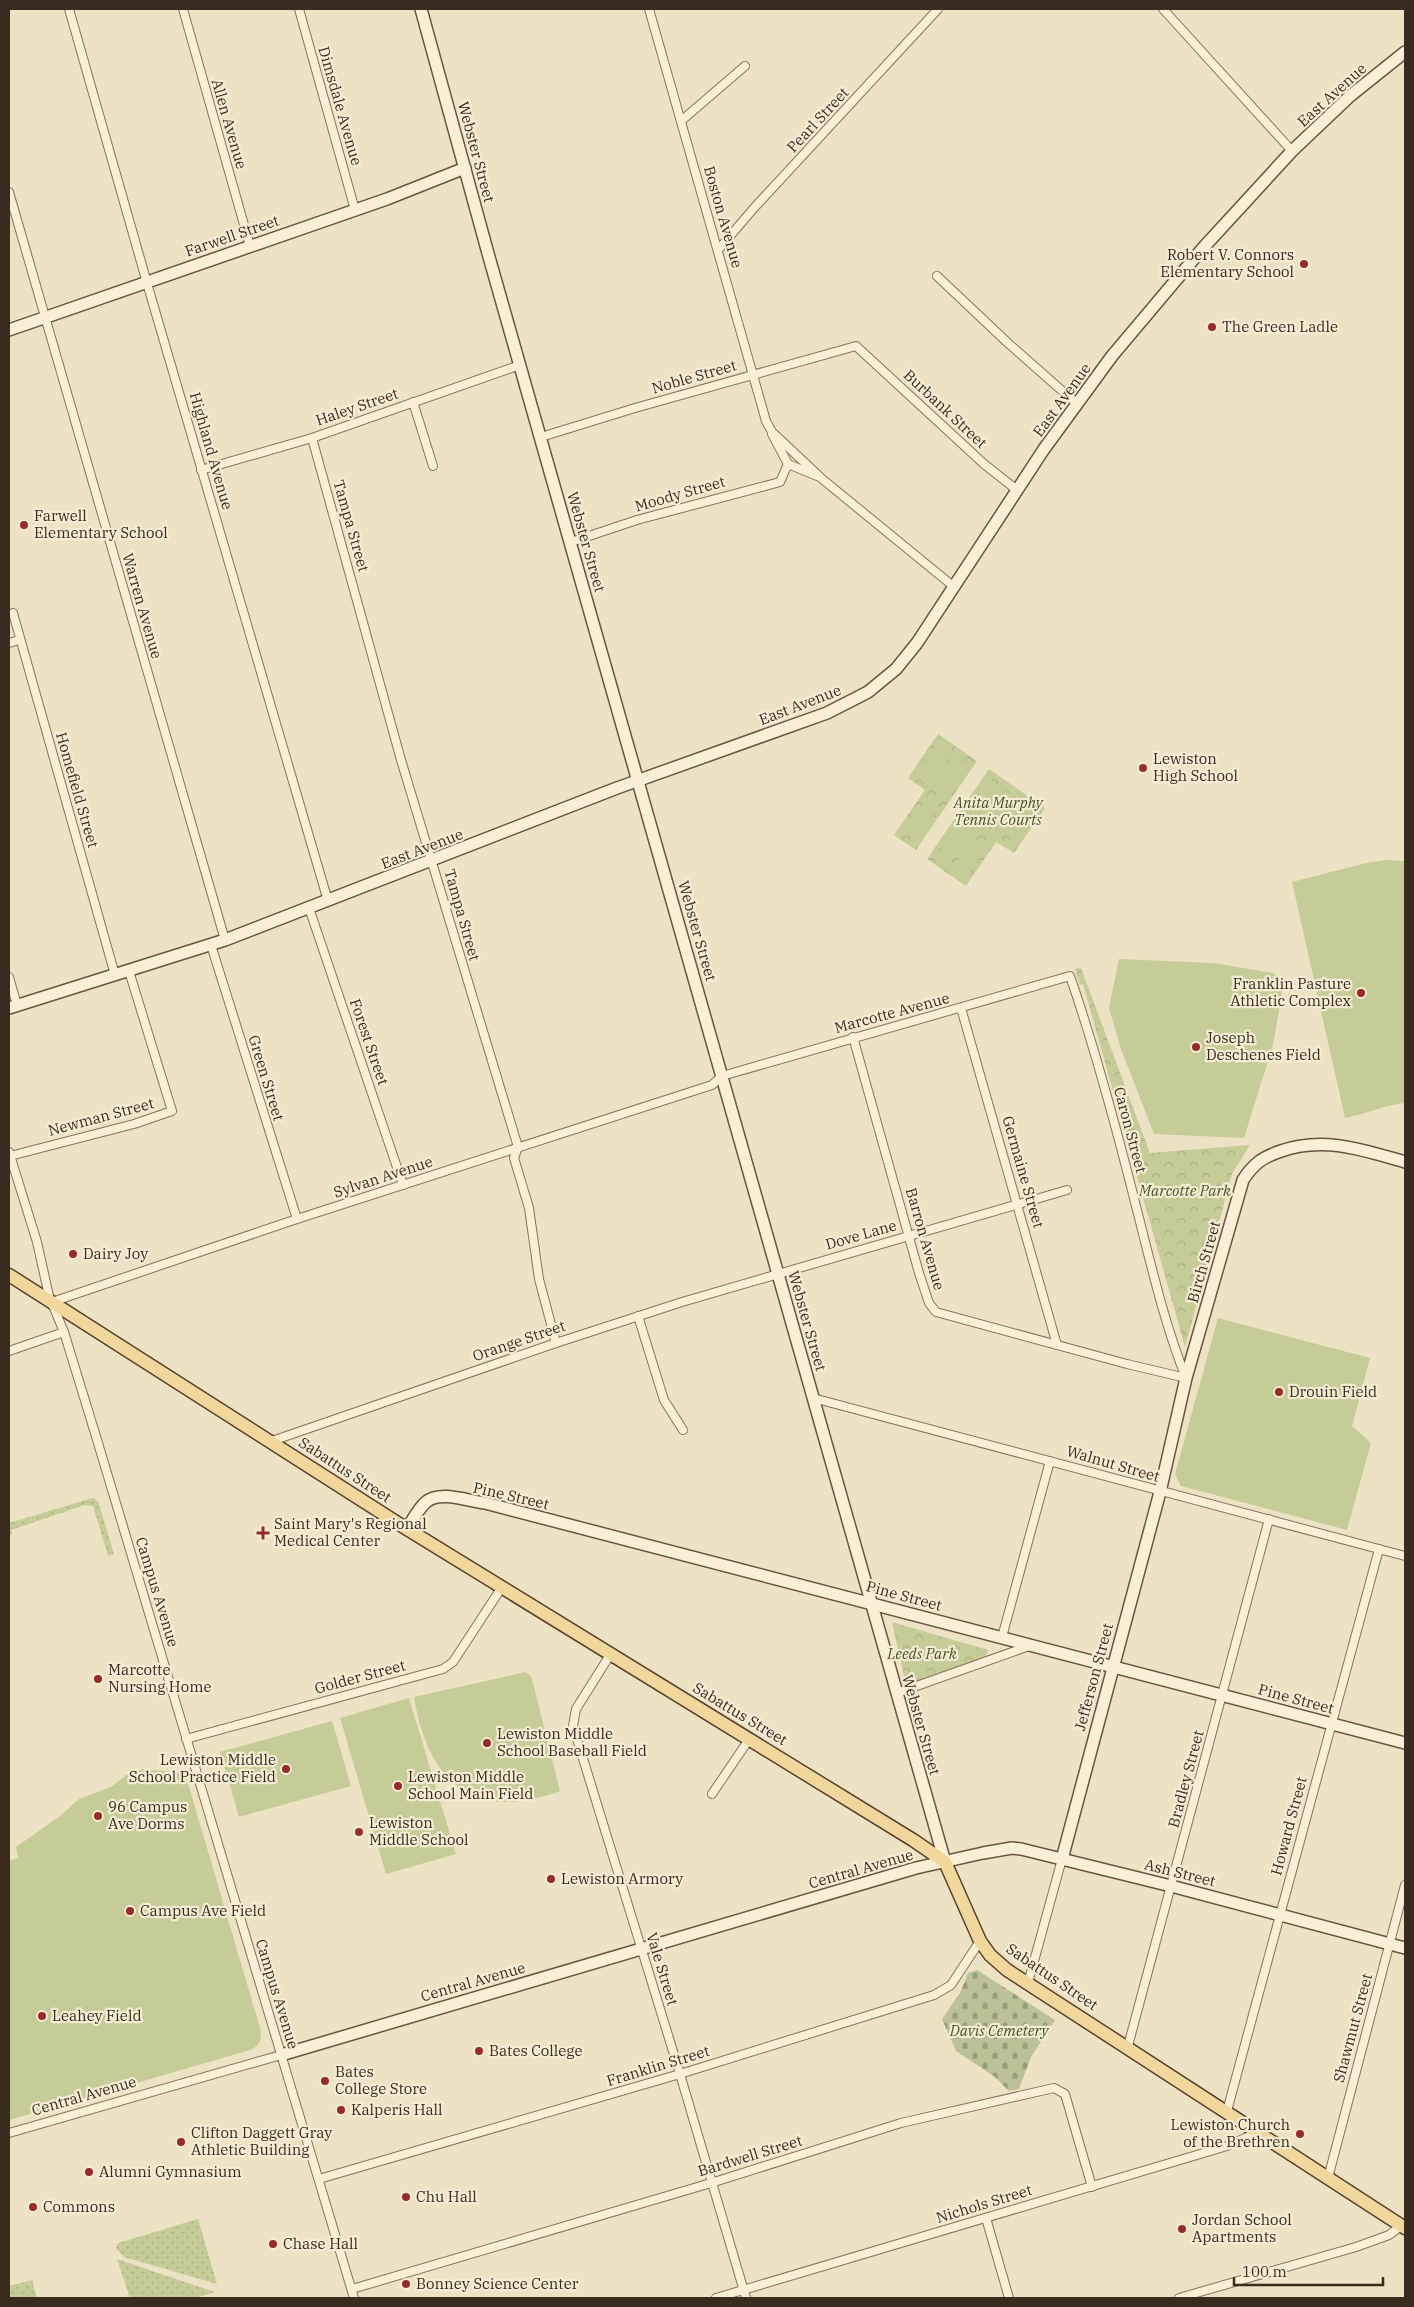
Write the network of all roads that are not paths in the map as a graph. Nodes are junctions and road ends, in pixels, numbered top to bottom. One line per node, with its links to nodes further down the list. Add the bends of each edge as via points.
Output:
1 (69, 9): 18 (street, Highland Avenue)
2 (183, 9): 15 (street, Allen Avenue)
3 (298, 9): 14 (street, Dimsdale Avenue)
4 (421, 9): 12 (main road, Webster Street)
5 (649, 9): 10 (street, Boston Avenue)
6 (938, 9): 16 (street, Pearl Street)
7 (1168, 10): 11 (street)
8 (1405, 52): 11 (main road, East Avenue, via 1350,96)
9 (745, 66): 10 (street)
10 (681, 121): 16 (street, Boston Avenue)
11 (1292, 151): 25 (main road, East Avenue, via 1197,255)
12 (465, 168): 14 (main road, Farwell Street); 22 (main road, Webster Street)
13 (9, 192): 19 (street, Warren Avenue)
14 (355, 210): 15 (main road, Farwell Street)
15 (250, 246): 18 (main road, Farwell Street)
16 (718, 250): 23 (street, Boston Avenue)
17 (936, 276): 25 (street)
18 (148, 282): 19 (main road, Farwell Street); 31 (street, Highland Avenue)
19 (44, 318): 20 (main road, Farwell Street); 43 (street, Warren Avenue)
20 (9, 330)
21 (856, 346): 23 (street, Noble Street); 33 (street, Burbank Street, via 984,464)
22 (520, 365): 24 (street, Haley Street); 27 (main road, Webster Street)
23 (753, 374): 26 (street, Boston Avenue); 27 (street, Noble Street)
24 (413, 402): 28 (street, Haley Street); 30 (street)
25 (1076, 403): 33 (main road, East Avenue)
26 (772, 432): 29 (street, Boston Avenue); 32 (street, Boston Avenue)
27 (541, 437): 34 (main road, Webster Street)
28 (312, 438): 31 (street, Haley Street); 40 (street, Tampa Street)
29 (788, 464): 32 (street, Boston Avenue); 34 (street, Moody Street, via 780,482 638,520)
30 (433, 466)
31 (202, 470): 41 (street, Highland Avenue)
32 (821, 478): 35 (street, Boston Avenue)
33 (1017, 490): 35 (main road, East Avenue)
34 (571, 542): 39 (main road, Webster Street)
35 (953, 586): 39 (main road, East Avenue, via 917,643 896,669 868,692 827,714)
36 (13, 613): 37 (street, Homefield Street)
37 (19, 640): 38 (street); 46 (street, Homefield Street)
38 (9, 643)
39 (638, 780): 40 (main road, East Avenue); 52 (main road, Webster Street)
40 (432, 861): 41 (main road, East Avenue); 53 (street, Tampa Street)
41 (328, 901): 42 (main road, East Avenue)
42 (309, 908): 43 (main road, East Avenue); 56 (street, Forest Street)
43 (225, 940): 44 (main road, East Avenue)
44 (211, 945): 45 (main road, East Avenue); 59 (street, Green Street)
45 (129, 971): 46 (main road, East Avenue); 54 (street, Newman Street, via 172,1112)
46 (115, 975): 49 (main road, East Avenue)
47 (1070, 976): 50 (street, Marcotte Avenue); 69 (street, Caron Street, via 1110,1107 1154,1277)
48 (9, 977): 49 (street)
49 (13, 1006)
50 (961, 1008): 51 (street, Marcotte Avenue); 58 (street, Germaine Street)
51 (853, 1037): 52 (street, Marcotte Avenue); 60 (street, Barron Avenue)
52 (722, 1076): 53 (street, Sylvan Avenue, via 712,1085); 61 (main road, Webster Street)
53 (518, 1148): 56 (street, Sylvan Avenue); 66 (street, Tampa Street, via 514,1158 529,1208 539,1279)
54 (9, 1154): 63 (street, Campus Avenue)
55 (1405, 1162): 69 (main road, Birch Street, via 1342,1145 1316,1143 1295,1146 1257,1162 1243,1180)
56 (403, 1185): 59 (street, Sylvan Avenue)
57 (1067, 1190): 58 (street, Dove Lane)
58 (1018, 1204): 60 (street, Dove Lane); 67 (street, Germaine Street)
59 (297, 1219): 63 (street, Sylvan Avenue)
60 (909, 1235): 61 (street, Dove Lane); 67 (street, Barron Avenue, via 929,1303 936,1312)
61 (778, 1273): 64 (street, Orange Street); 70 (main road, Webster Street)
62 (9, 1275): 63 (main road, Sabattus Street)
63 (52, 1302): 65 (street, Campus Avenue); 72 (main road, Sabattus Street)
64 (638, 1316): 66 (street, Orange Street); 71 (street, via 664,1400)
65 (64, 1332): 68 (street); 89 (street, Campus Avenue)
66 (556, 1343): 72 (street, Orange Street)
67 (1056, 1345): 69 (street, Barron Avenue)
68 (9, 1351)
69 (1186, 1378): 74 (main road, Jefferson Street)
70 (813, 1398): 73 (street, Walnut Street); 80 (main road, Webster Street)
71 (683, 1430)
72 (272, 1442): 76 (main road, Sabattus Street)
73 (1050, 1461): 74 (street, Walnut Street); 81 (street)
74 (1160, 1492): 75 (street, Walnut Street); 84 (main road, Jefferson Street)
75 (1269, 1519): 77 (street, Walnut Street); 86 (street, Bradley Street)
76 (407, 1529): 79 (main road, Sabattus Street); 80 (main road, Pine Street, via 426,1502 450,1497 485,1503)
77 (1380, 1549): 78 (street, Walnut Street); 87 (street, Howard Street)
78 (1405, 1556)
79 (502, 1587): 83 (main road, Sabattus Street); 89 (street, Golder Street, via 453,1662 443,1669)
80 (871, 1603): 81 (main road, Pine Street); 85 (main road, Webster Street)
81 (1002, 1637): 82 (main road, Pine Street)
82 (1031, 1645): 84 (main road, Pine Street); 85 (street)
83 (610, 1655): 88 (main road, Sabattus Street); 99 (street, Vale Street, via 576,1709 573,1726)
84 (1112, 1666): 86 (main road, Pine Street); 92 (main road, Jefferson Street)
85 (897, 1693): 93 (main road, Webster Street)
86 (1222, 1695): 87 (main road, Pine Street); 95 (street, Bradley Street)
87 (1332, 1724): 90 (main road, Pine Street); 96 (street, Howard Street)
88 (750, 1738): 91 (street); 93 (main road, Sabattus Street)
89 (186, 1739): 103 (street, Campus Avenue)
90 (1405, 1743)
91 (712, 1794)
92 (1062, 1860): 93 (main road, Ash Street, via 1012,1848); 95 (main road, Ash Street); 101 (street, Jefferson Street)
93 (945, 1862): 97 (main road, Sabattus Street); 99 (main road, Central Avenue)
94 (1405, 1885): 98 (street, Shawmut Street)
95 (1171, 1886): 96 (main road, Ash Street); 102 (street, Bradley Street)
96 (1280, 1914): 98 (main road, Ash Street); 105 (street, Howard Street)
97 (980, 1941): 101 (main road, Sabattus Street, via 990,1955); 104 (street, Franklin Street, via 951,1984 942,1991)
98 (1389, 1944): 100 (main road, Ash Street); 109 (street, Shawmut Street)
99 (642, 1948): 103 (main road, Central Avenue); 104 (street, Vale Street)
100 (1405, 1948)
101 (1028, 1984): 102 (main road, Sabattus Street)
102 (1128, 2046): 105 (main road, Sabattus Street)
103 (281, 2055): 106 (street, Central Avenue); 108 (street, Campus Avenue)
104 (680, 2074): 108 (street, Franklin Street); 110 (street, Vale Street)
105 (1227, 2111): 107 (main road, Sabattus Street)
106 (9, 2132)
107 (1259, 2132): 109 (main road, Sabattus Street); 111 (street, Nichols Street, via 1227,2146)
108 (319, 2178): 114 (street, Campus Avenue)
109 (1328, 2178): 113 (main road, Sabattus Street)
110 (711, 2183): 111 (street, Bardwell Street, via 901,2123 1054,2088 1065,2094); 114 (street, Bardwell Street); 115 (street, Vale Street)
111 (1092, 2187): 112 (street, Nichols Street)
112 (986, 2218): 115 (street, Nichols Street); 118 (street)
113 (1402, 2226): 119 (street, via 1390,2235 1356,2247)
114 (352, 2289): 116 (street, Campus Avenue)
115 (745, 2294): 117 (street, Nichols Street)
116 (354, 2298)
117 (716, 2298)
118 (1009, 2298)
119 (1179, 2298)

